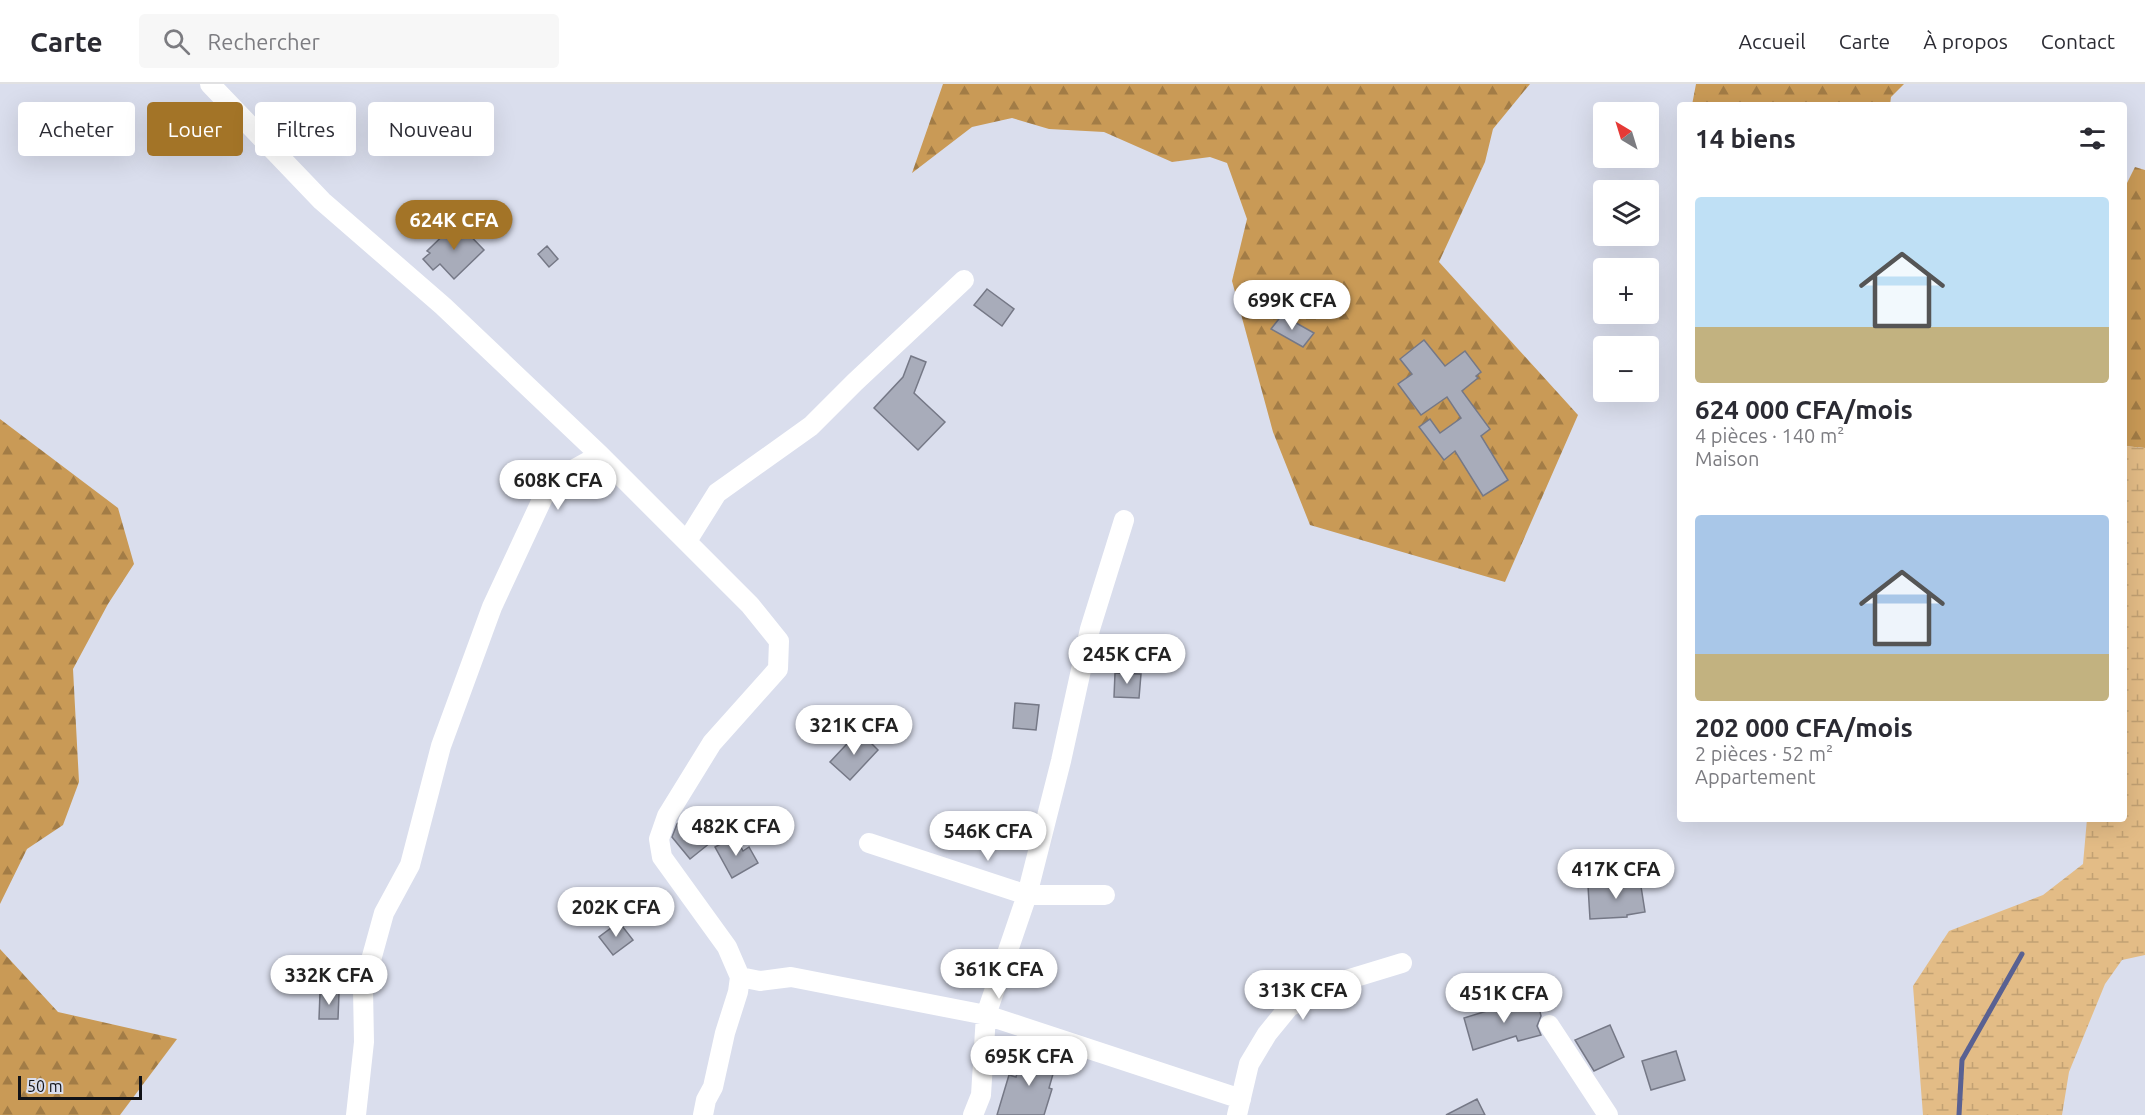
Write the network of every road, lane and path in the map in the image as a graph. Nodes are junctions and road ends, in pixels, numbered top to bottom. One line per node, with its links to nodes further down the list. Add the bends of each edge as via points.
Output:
1 (210, 84): 3 (street, via 322,201 443,306)
2 (964, 280): 5 (street, via 811,426 717,493)
3 (600, 454): 5 (street); 14 (street, via 546,491 492,607 441,746 410,865 384,913 363,989 364,1042)
4 (1124, 519): 7 (street, via 1090,629)
5 (687, 542): 10 (street, via 750,605 779,641 778,669 712,743 667,816 659,839 662,857 727,948)
6 (869, 843): 7 (street)
7 (1027, 895): 8 (street); 11 (street)
8 (1105, 895)
9 (1402, 963): 13 (street, via 1333,984 1289,1007 1249,1064)
10 (740, 977): 11 (street, via 760,981 791,977); 15 (street)
11 (986, 1015): 13 (street); 16 (street, via 981,1095)
12 (1549, 1025): 17 (street)
13 (1239, 1107)
14 (356, 1115)
15 (703, 1115)
16 (973, 1115)
17 (1608, 1115)

